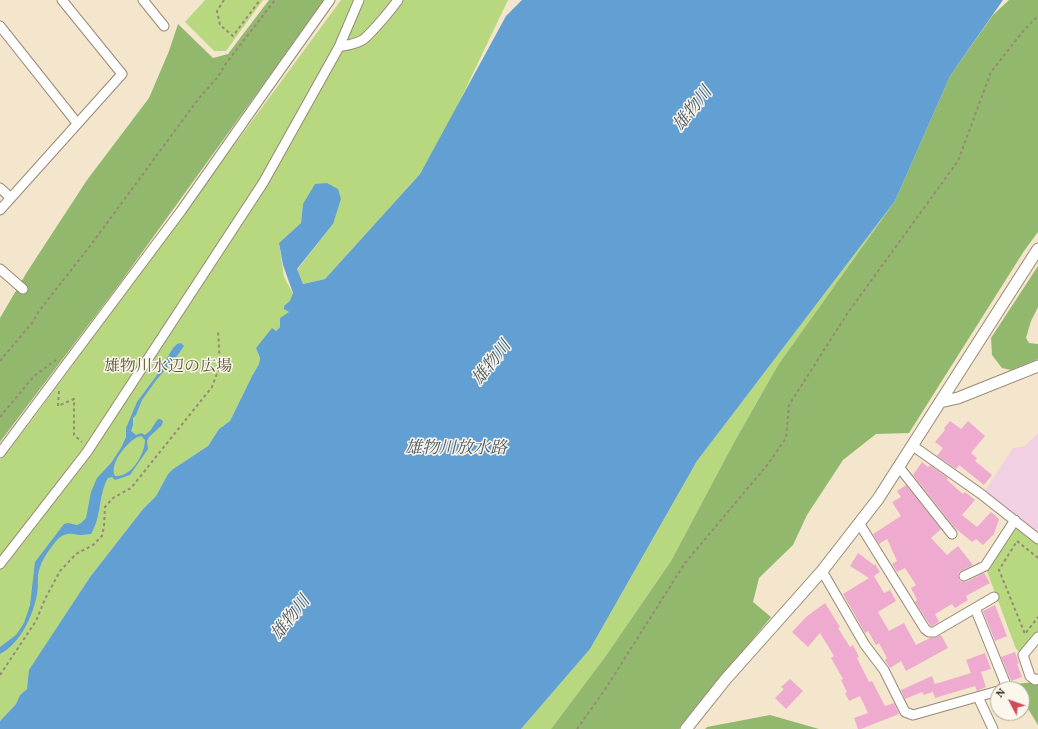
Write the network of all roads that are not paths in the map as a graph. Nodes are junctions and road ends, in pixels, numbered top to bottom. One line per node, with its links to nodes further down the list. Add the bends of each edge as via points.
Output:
1 (62, 0): 9 (street, via 122,74)
2 (143, 0): 7 (street)
3 (330, 0): 19 (street, via 181,211)
4 (359, 0): 8 (street)
5 (398, 0): 8 (street, via 363,39)
6 (0, 26): 9 (street)
7 (164, 26)
8 (340, 47): 25 (street, via 263,183 89,448)
9 (78, 123): 11 (street)
10 (0, 188): 11 (street)
11 (11, 198): 12 (street)
12 (0, 210)
13 (1038, 249): 17 (street)
14 (0, 269): 15 (street)
15 (23, 289)
16 (1038, 366): 17 (street, via 958,398)
17 (940, 402): 18 (street)
18 (913, 446): 20 (street); 21 (street)
19 (0, 453)
20 (899, 466): 22 (street); 23 (street)
21 (1015, 520): 24 (street); 27 (street, via 984,566)
22 (859, 523): 26 (street); 29 (street, via 929,632 934,632)
23 (952, 534)
24 (1038, 539)
25 (0, 564)
26 (822, 571): 34 (street, via 865,645 884,670 905,712 913,714); 35 (street, via 725,680)
27 (964, 576)
28 (994, 597): 29 (street)
29 (975, 608): 32 (street)
30 (1038, 637): 31 (street, via 1023,655 1030,676)
31 (1038, 679)
32 (1004, 681)
33 (990, 693): 34 (street)
34 (978, 697): 36 (street)
35 (686, 729)
36 (993, 729)

